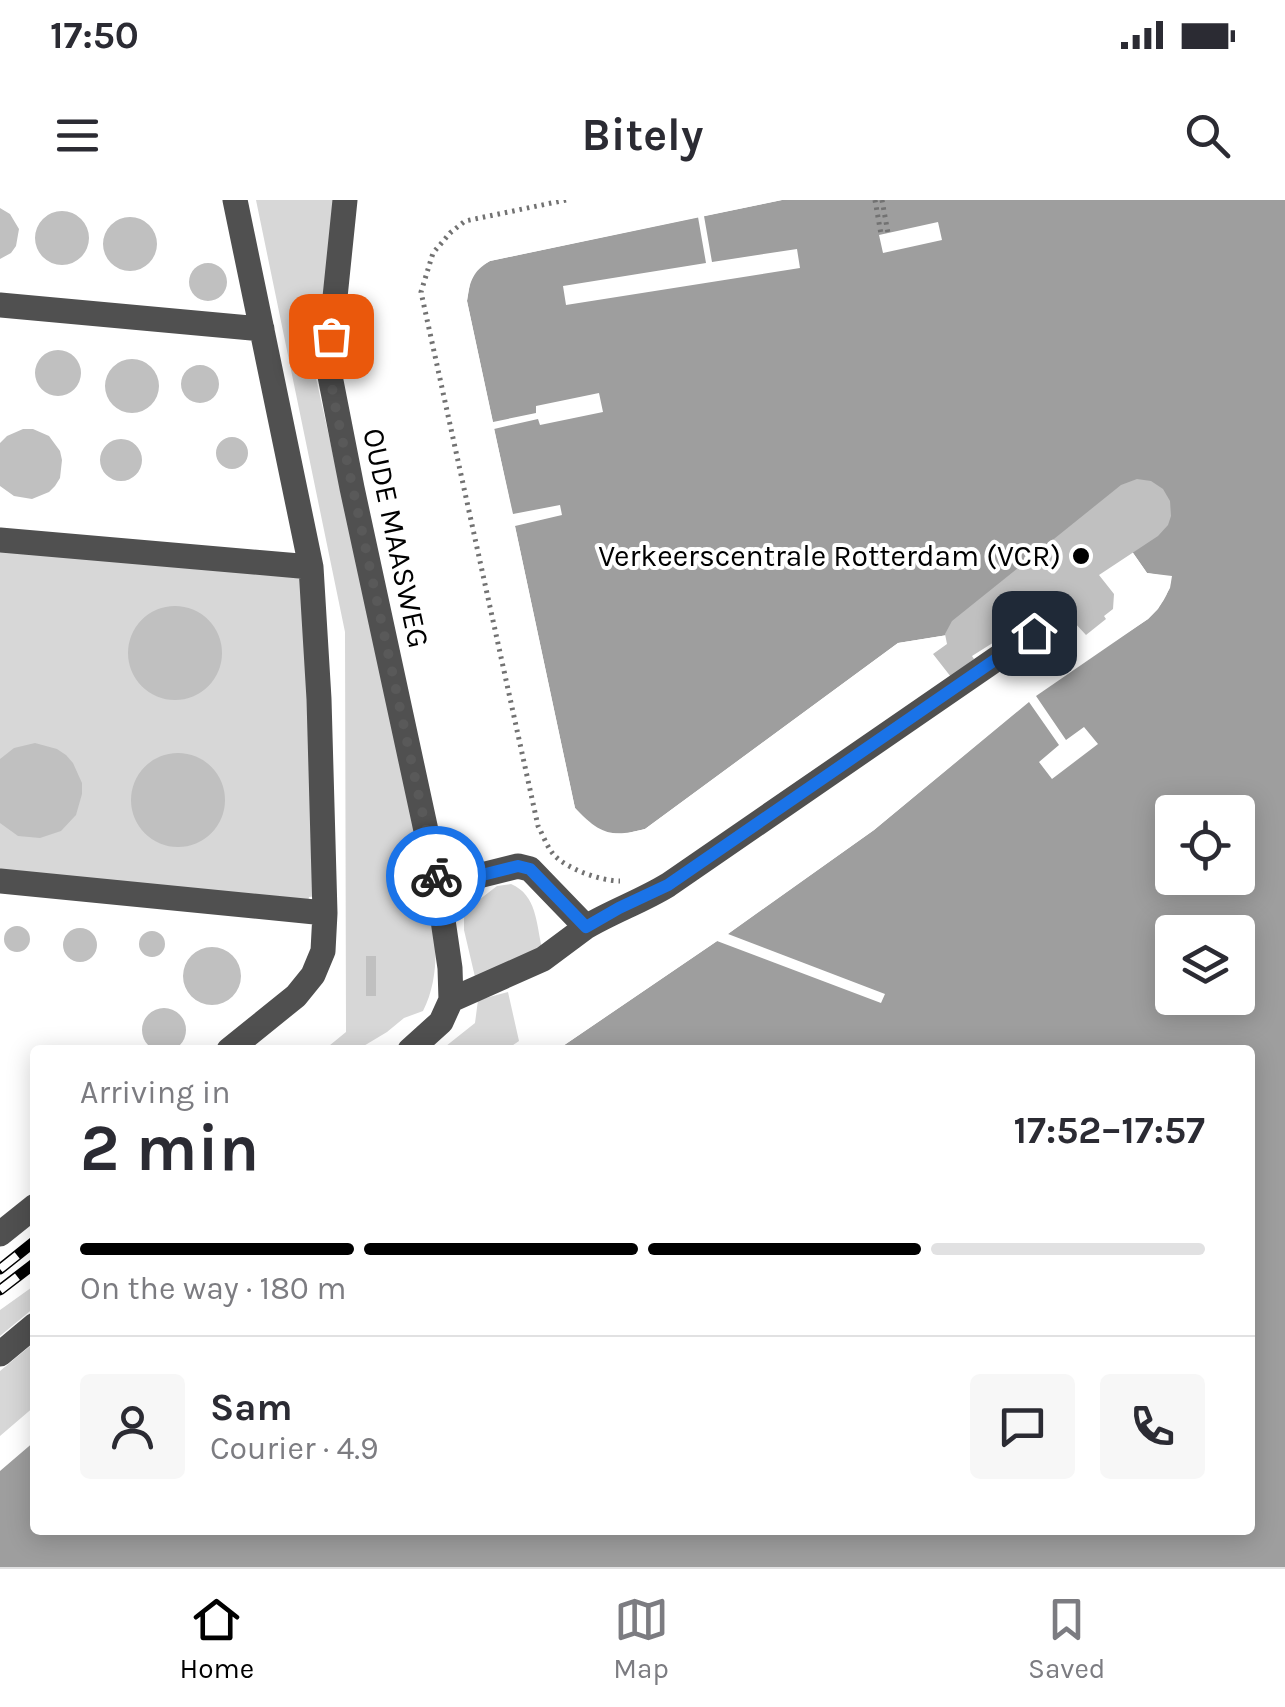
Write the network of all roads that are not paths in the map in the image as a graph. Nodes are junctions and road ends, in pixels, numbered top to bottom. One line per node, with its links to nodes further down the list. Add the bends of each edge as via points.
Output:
1 (235, 200): 4 (street)
2 (345, 200): 9 (street, OUDE MAASWEG, via 330,376)
3 (0, 305): 4 (street)
4 (262, 329): 6 (street)
5 (0, 540): 6 (street)
6 (311, 567): 10 (street)
7 (1034, 633): 11 (street, via 668,885)
8 (0, 881): 10 (street)
9 (438, 886): 11 (street, via 518,866 530,869); 12 (street, OUDE MAASWEG)
10 (325, 912): 13 (street, via 323,952 312,975)
11 (586, 927): 12 (street, via 544,959)
12 (451, 1000): 14 (street, via 441,1022)
13 (235, 1045)
14 (416, 1045)
15 (30, 1210): 16 (street)
16 (0, 1234)
17 (30, 1329): 18 (street)
18 (0, 1354)

